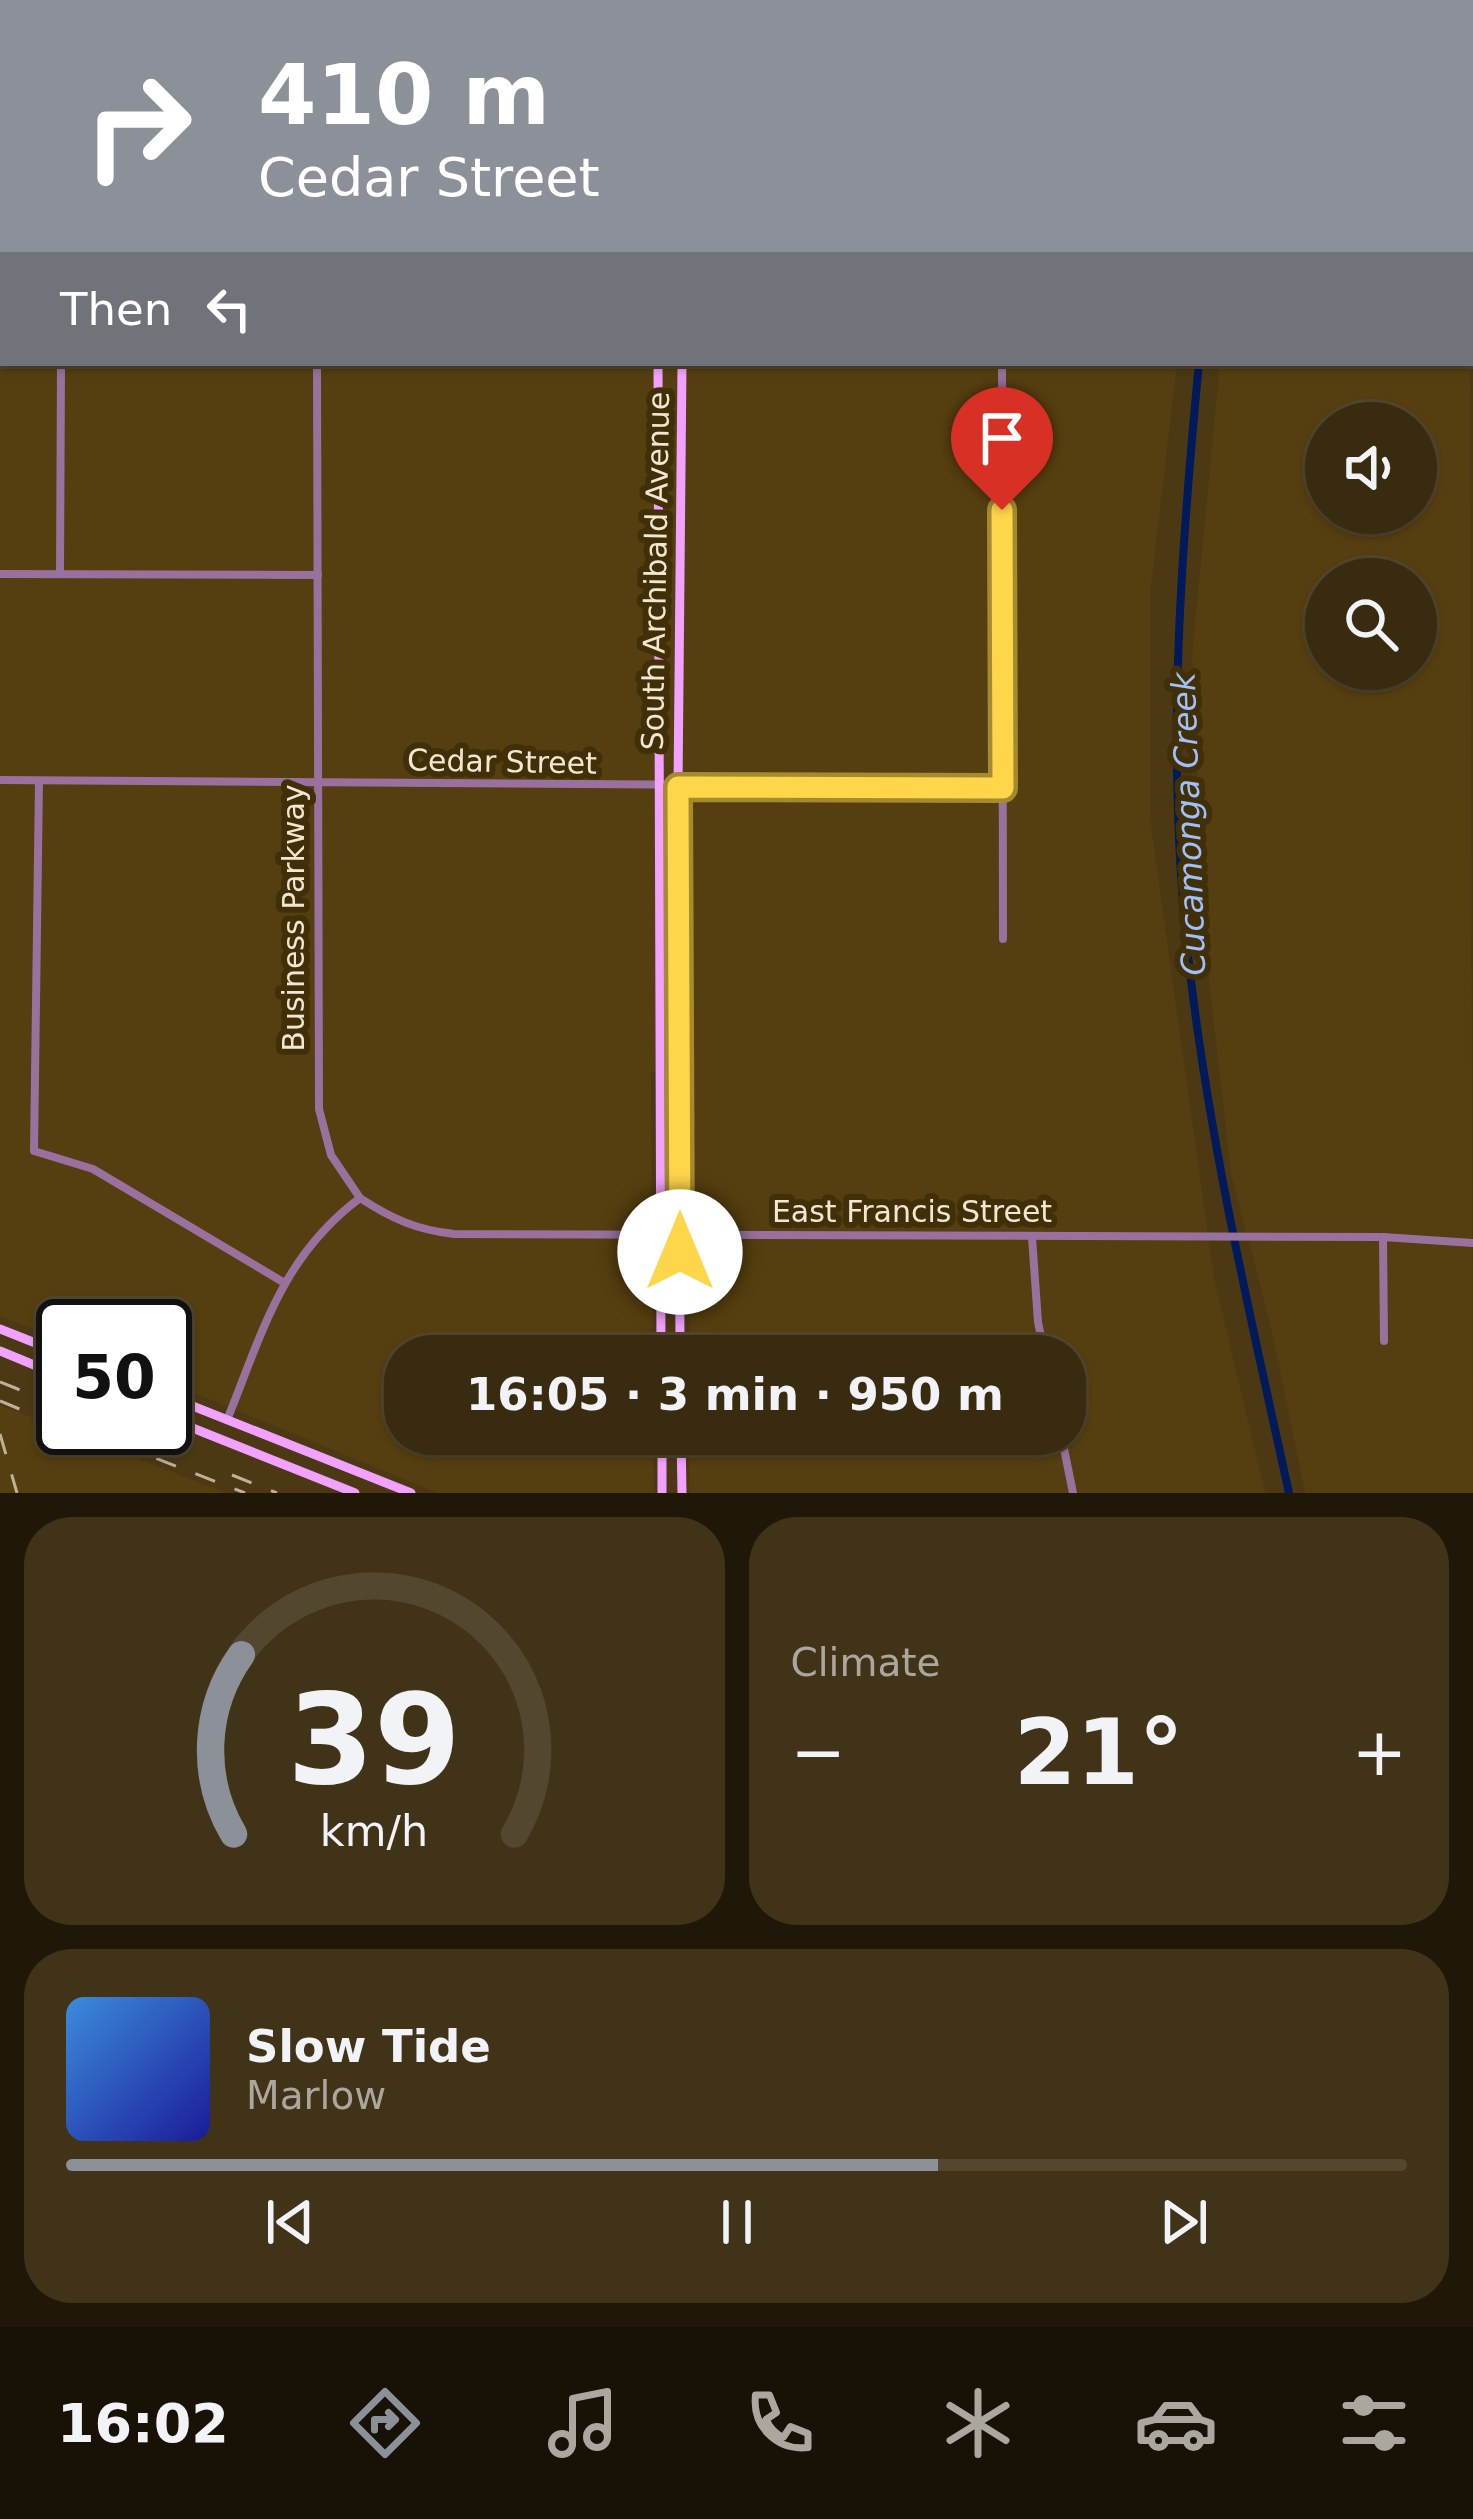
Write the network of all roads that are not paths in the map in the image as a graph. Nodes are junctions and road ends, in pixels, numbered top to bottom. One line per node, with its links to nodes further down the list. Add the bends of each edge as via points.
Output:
1 (62, 366): 7 (street)
2 (317, 366): 8 (street, Business Parkway)
3 (658, 366): 13 (main road, South Archibald Avenue)
4 (682, 366): 12 (main road, South Archibald Avenue)
5 (1002, 366): 14 (street)
6 (0, 574): 7 (street)
7 (60, 574): 8 (street)
8 (318, 575): 11 (street, Business Parkway)
9 (0, 780): 10 (street, Cedar Street)
10 (39, 781): 11 (street, Cedar Street); 22 (street, via 34,1151 93,1169)
11 (317, 784): 13 (street, Cedar Street); 16 (street, Business Parkway, via 319,1109 332,1155)
12 (678, 787): 13 (street, Cedar Street); 14 (street, Cedar Street); 18 (main road, South Archibald Avenue)
13 (658, 788): 17 (main road, South Archibald Avenue)
14 (1003, 788): 15 (street)
15 (1004, 939)
16 (360, 1198): 17 (street, East Francis Street, via 422,1231); 22 (street)
17 (659, 1235): 18 (street, East Francis Street); 24 (main road, South Archibald Avenue)
18 (679, 1235): 19 (street, East Francis Street); 25 (main road, South Archibald Avenue)
19 (1032, 1237): 20 (street, East Francis Street); 26 (street)
20 (1383, 1237): 21 (street, East Francis Street); 27 (street)
21 (1473, 1243)
22 (283, 1282): 32 (street)
23 (0, 1329): 28 (main road)
24 (661, 1335)
25 (680, 1335)
26 (1041, 1335)
27 (1384, 1341)
28 (36, 1343)
29 (0, 1351): 30 (main road)
30 (36, 1366)
31 (192, 1406): 32 (main road)
32 (227, 1420): 38 (main road)
33 (192, 1429): 37 (main road)
34 (662, 1455): 39 (main road)
35 (681, 1455): 40 (main road)
36 (1065, 1455): 41 (street)
37 (355, 1493)
38 (411, 1493)
39 (662, 1493)
40 (682, 1493)
41 (1073, 1493)

